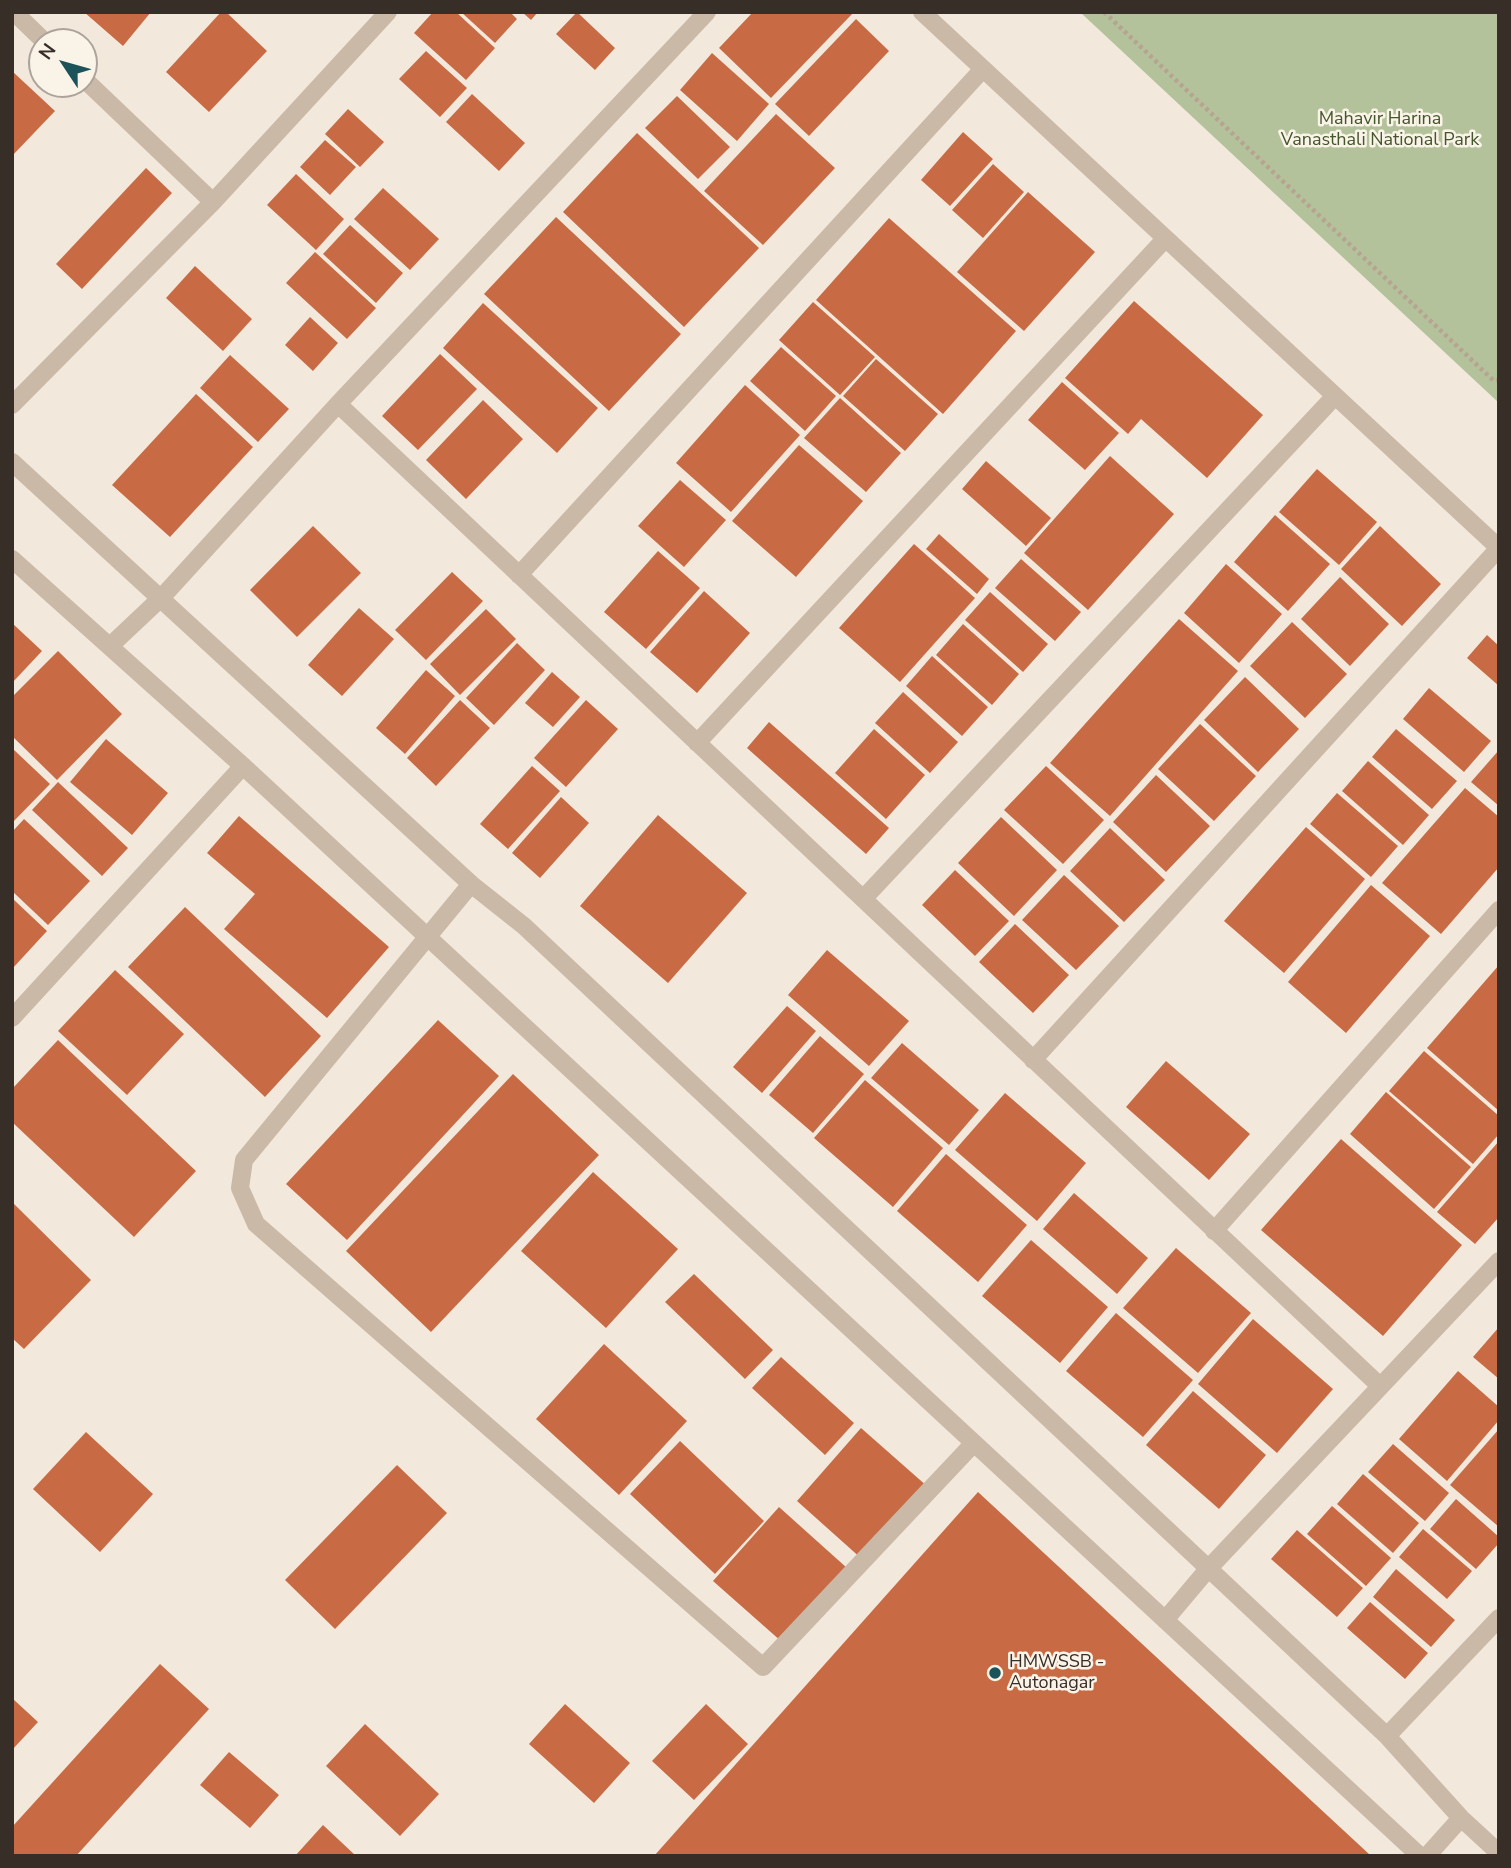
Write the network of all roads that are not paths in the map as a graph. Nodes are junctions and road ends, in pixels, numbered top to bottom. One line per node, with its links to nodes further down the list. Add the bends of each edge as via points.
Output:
1 (388, 12): 8 (street)
2 (707, 12): 11 (street)
3 (922, 12): 6 (street)
4 (20, 14): 5 (street)
5 (32, 28)
6 (982, 70): 9 (street); 16 (street)
7 (98, 92): 8 (street)
8 (213, 202): 12 (street)
9 (1165, 239): 10 (street); 19 (street)
10 (1335, 396): 14 (street); 22 (street)
11 (338, 404): 16 (street); 17 (street)
12 (12, 405)
13 (12, 462): 17 (street)
14 (1499, 548): 26 (street)
15 (12, 559): 18 (street)
16 (519, 575): 19 (street)
17 (162, 597): 18 (street); 21 (street)
18 (110, 646): 20 (street)
19 (697, 743): 22 (street)
20 (243, 766): 24 (street); 25 (street)
21 (471, 884): 24 (street); 31 (street, via 524,926)
22 (863, 899): 26 (street)
23 (1499, 910): 27 (street)
24 (428, 937): 30 (street); 30 (street, via 244,1160 240,1188 256,1224 763,1667)
25 (12, 1018)
26 (1033, 1060): 27 (street)
27 (1214, 1231): 29 (street)
28 (1499, 1261): 29 (street)
29 (1380, 1387): 31 (street)
30 (974, 1443): 33 (street)
31 (1208, 1569): 33 (street); 34 (street)
32 (1499, 1618): 34 (street)
33 (1165, 1620): 37 (street)
34 (1387, 1736): 35 (street)
35 (1461, 1818): 36 (street); 38 (street)
36 (1499, 1853)
37 (1420, 1856)
38 (1427, 1856)

